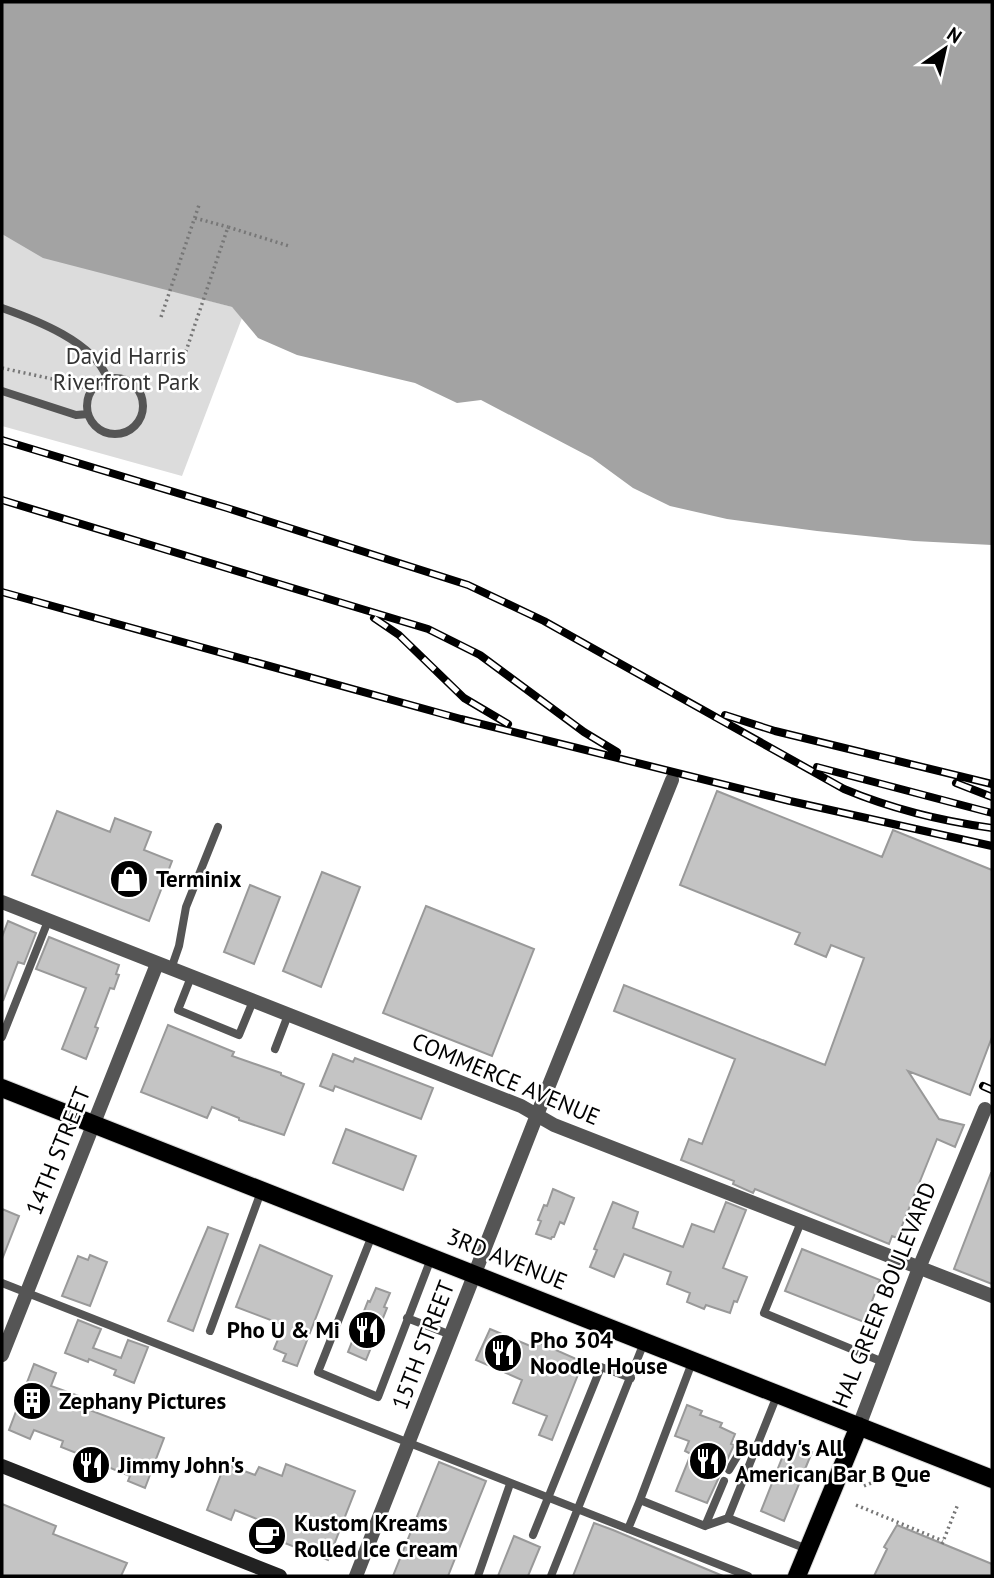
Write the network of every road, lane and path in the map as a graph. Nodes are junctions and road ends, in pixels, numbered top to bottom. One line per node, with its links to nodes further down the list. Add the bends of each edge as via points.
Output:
1 (199, 205): 2 (path)
2 (195, 218): 3 (path); 6 (path)
3 (228, 227): 4 (path); 7 (path)
4 (289, 246)
5 (2, 308): 9 (lane, via 73,342 97,360)
6 (161, 317)
7 (184, 357)
8 (2, 368): 11 (path, via 80,385)
9 (107, 378): 11 (lane); 12 (lane, via 127,380 141,394 144,404 138,424 110,434 100,430)
10 (2, 391): 12 (lane, via 76,415)
11 (90, 392): 12 (lane)
12 (88, 414)
13 (672, 780): 25 (street, 15TH STREET)
14 (218, 827): 17 (lane, via 186,907 179,946)
15 (2, 902): 16 (street, COMMERCE AVENUE)
16 (48, 920): 17 (street, COMMERCE AVENUE); 21 (lane)
17 (164, 966): 18 (street, COMMERCE AVENUE); 26 (street, 14TH STREET)
18 (191, 977): 19 (street, COMMERCE AVENUE); 19 (lane, via 178,1010 239,1035)
19 (253, 1001): 20 (street, COMMERCE AVENUE)
20 (288, 1015): 22 (lane); 25 (street, COMMERCE AVENUE)
21 (2, 1037)
22 (275, 1049)
23 (2, 1088): 26 (main road, 3RD AVENUE)
24 (985, 1109): 31 (street, HAL GREER BOULEVARD)
25 (537, 1115): 28 (street, COMMERCE AVENUE); 32 (street, 15TH STREET)
26 (94, 1123): 27 (main road, 3RD AVENUE); 34 (street, 14TH STREET)
27 (262, 1189): 29 (main road, 3RD AVENUE); 37 (lane)
28 (801, 1222): 31 (street, COMMERCE AVENUE); 42 (lane, via 764,1313)
29 (373, 1233): 30 (main road, 3RD AVENUE); 36 (lane, via 318,1372 378,1397)
30 (432, 1256): 32 (main road, 3RD AVENUE); 36 (lane)
31 (919, 1268): 35 (street, COMMERCE AVENUE); 42 (street, HAL GREER BOULEVARD)
32 (475, 1273): 38 (street, 15TH STREET); 39 (main road, 3RD AVENUE)
33 (2, 1283): 34 (lane)
34 (26, 1292): 40 (street, 14TH STREET); 46 (lane)
35 (992, 1296)
36 (407, 1318): 38 (lane)
37 (210, 1331)
38 (451, 1335): 46 (street, 15TH STREET)
39 (645, 1340): 41 (main road, 3RD AVENUE); 43 (lane)
40 (2, 1355)
41 (693, 1359): 44 (main road, 3RD AVENUE); 56 (lane)
42 (883, 1362): 45 (street, HAL GREER BOULEVARD)
43 (631, 1378): 55 (lane, via 601,1367); 59 (lane)
44 (778, 1393): 45 (main road, 3RD AVENUE); 47 (lane)
45 (859, 1426): 51 (main road, 3RD AVENUE); 64 (main road, HAL GREER BOULEVARD)
46 (409, 1442): 53 (lane); 66 (street, 15TH STREET)
47 (757, 1446): 49 (lane, via 738,1455); 60 (lane)
48 (2, 1466): 65 (street)
49 (729, 1469)
50 (888, 1476): 54 (path)
51 (992, 1479)
52 (724, 1481): 61 (lane)
53 (510, 1484): 55 (lane); 67 (lane)
54 (864, 1486)
55 (548, 1497): 59 (lane); 63 (lane)
56 (640, 1500): 61 (lane); 62 (lane)
57 (958, 1504): 58 (path, via 942,1542)
58 (856, 1505)
59 (578, 1509): 62 (lane); 68 (lane)
60 (728, 1518): 61 (lane); 64 (lane)
61 (705, 1527)
62 (628, 1529): 69 (lane)
63 (533, 1535)
64 (808, 1550): 70 (main road, HAL GREER BOULEVARD)
65 (279, 1576)
66 (356, 1576)
67 (478, 1576)
68 (551, 1576)
69 (748, 1576)
70 (797, 1576)

